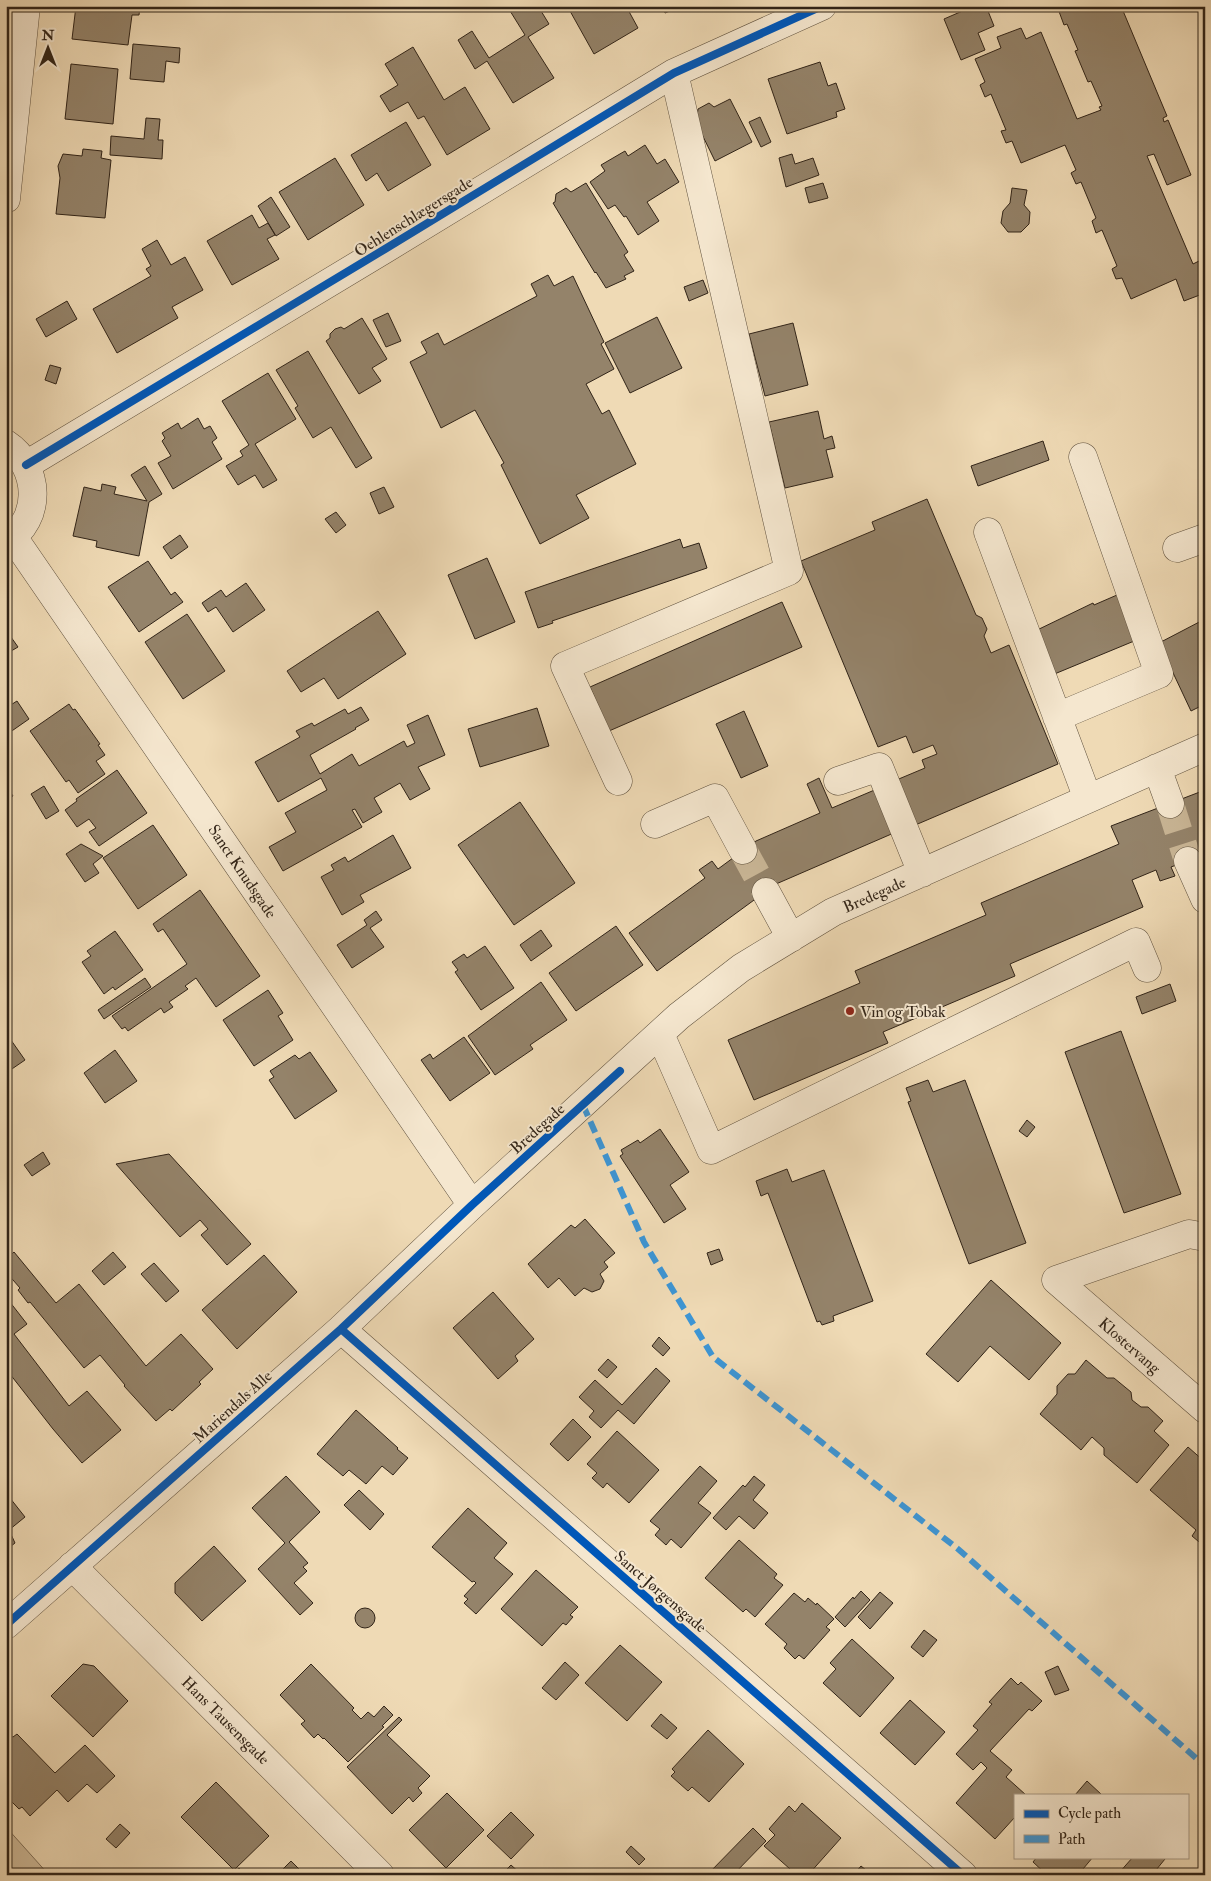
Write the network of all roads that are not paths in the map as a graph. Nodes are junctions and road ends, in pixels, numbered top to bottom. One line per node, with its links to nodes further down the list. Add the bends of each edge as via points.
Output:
1 (26, 6): 4 (street)
2 (822, 6): 3 (street, Oehlenschlægersgade)
3 (674, 73): 7 (street, Oehlenschlægersgade); 16 (street, via 789,571 565,666)
4 (6, 199)
5 (6, 444): 7 (street)
6 (1083, 457): 12 (street, via 1159,674)
7 (26, 465): 10 (street, via 33,484 33,504 26,522)
8 (988, 532): 12 (street)
9 (1205, 538): 11 (street)
10 (10, 539): 28 (street, Sanct Knudsgade)
11 (1177, 548)
12 (1057, 717): 17 (street)
13 (1205, 746): 14 (street, Bredegade)
14 (1157, 768): 17 (street, Bredegade); 18 (street)
15 (838, 781): 22 (street, via 879,767)
16 (618, 782)
17 (1088, 799): 22 (street, Bredegade)
18 (1170, 804)
19 (655, 824): 20 (street, via 715,798)
20 (743, 850)
21 (1188, 860): 24 (street)
22 (922, 872): 25 (street, Bredegade, via 833,912)
23 (766, 892): 25 (street)
24 (1205, 899)
25 (791, 938): 27 (street, Bredegade, via 741,968)
26 (1147, 968): 27 (street, via 1136,942 711,1150)
27 (660, 1034): 28 (street, Bredegade)
28 (472, 1205): 30 (street, Mariendals Alle)
29 (1205, 1237): 31 (street, Klostervang, via 1188,1234 1056,1280)
30 (341, 1329): 32 (street, Mariendals Alle); 35 (street, Sanct Jørgensgade)
31 (1205, 1409)
32 (72, 1566): 33 (street, Mariendals Alle); 34 (street, Hans Tausensgade)
33 (6, 1624)
34 (380, 1875)
35 (963, 1875)

